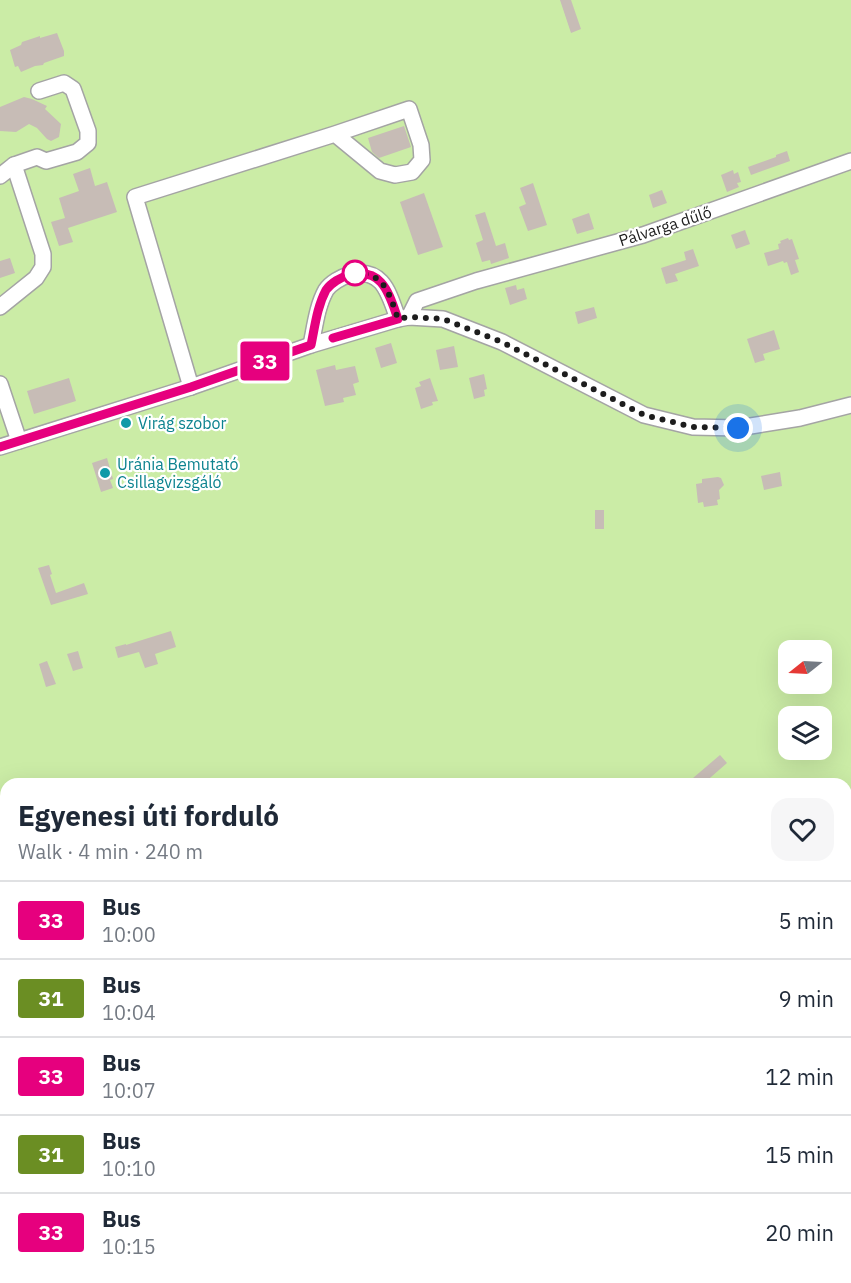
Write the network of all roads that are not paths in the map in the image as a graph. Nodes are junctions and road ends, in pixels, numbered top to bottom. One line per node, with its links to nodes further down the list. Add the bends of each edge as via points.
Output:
1 (39, 91): 4 (street, via 64,83 73,89 88,131 88,143 77,152 46,161 37,157)
2 (336, 134): 2 (street, via 409,109 422,160 412,172 395,175 380,171); 10 (street, via 135,197)
3 (851, 161): 7 (street, Pálvarga dűlő, via 643,235 417,301)
4 (14, 165): 5 (street); 6 (street, via 43,254 43,267 36,278)
5 (0, 176)
6 (0, 307)
7 (403, 318): 8 (street); 8 (street, via 376,276 358,272 342,276 328,287 320,303); 11 (street, via 443,319 502,342 644,415 693,427 738,428)
8 (311, 345): 10 (street)
9 (0, 384): 12 (street)
10 (191, 387): 12 (street)
11 (851, 405)
12 (19, 441): 13 (street)
13 (0, 447)

